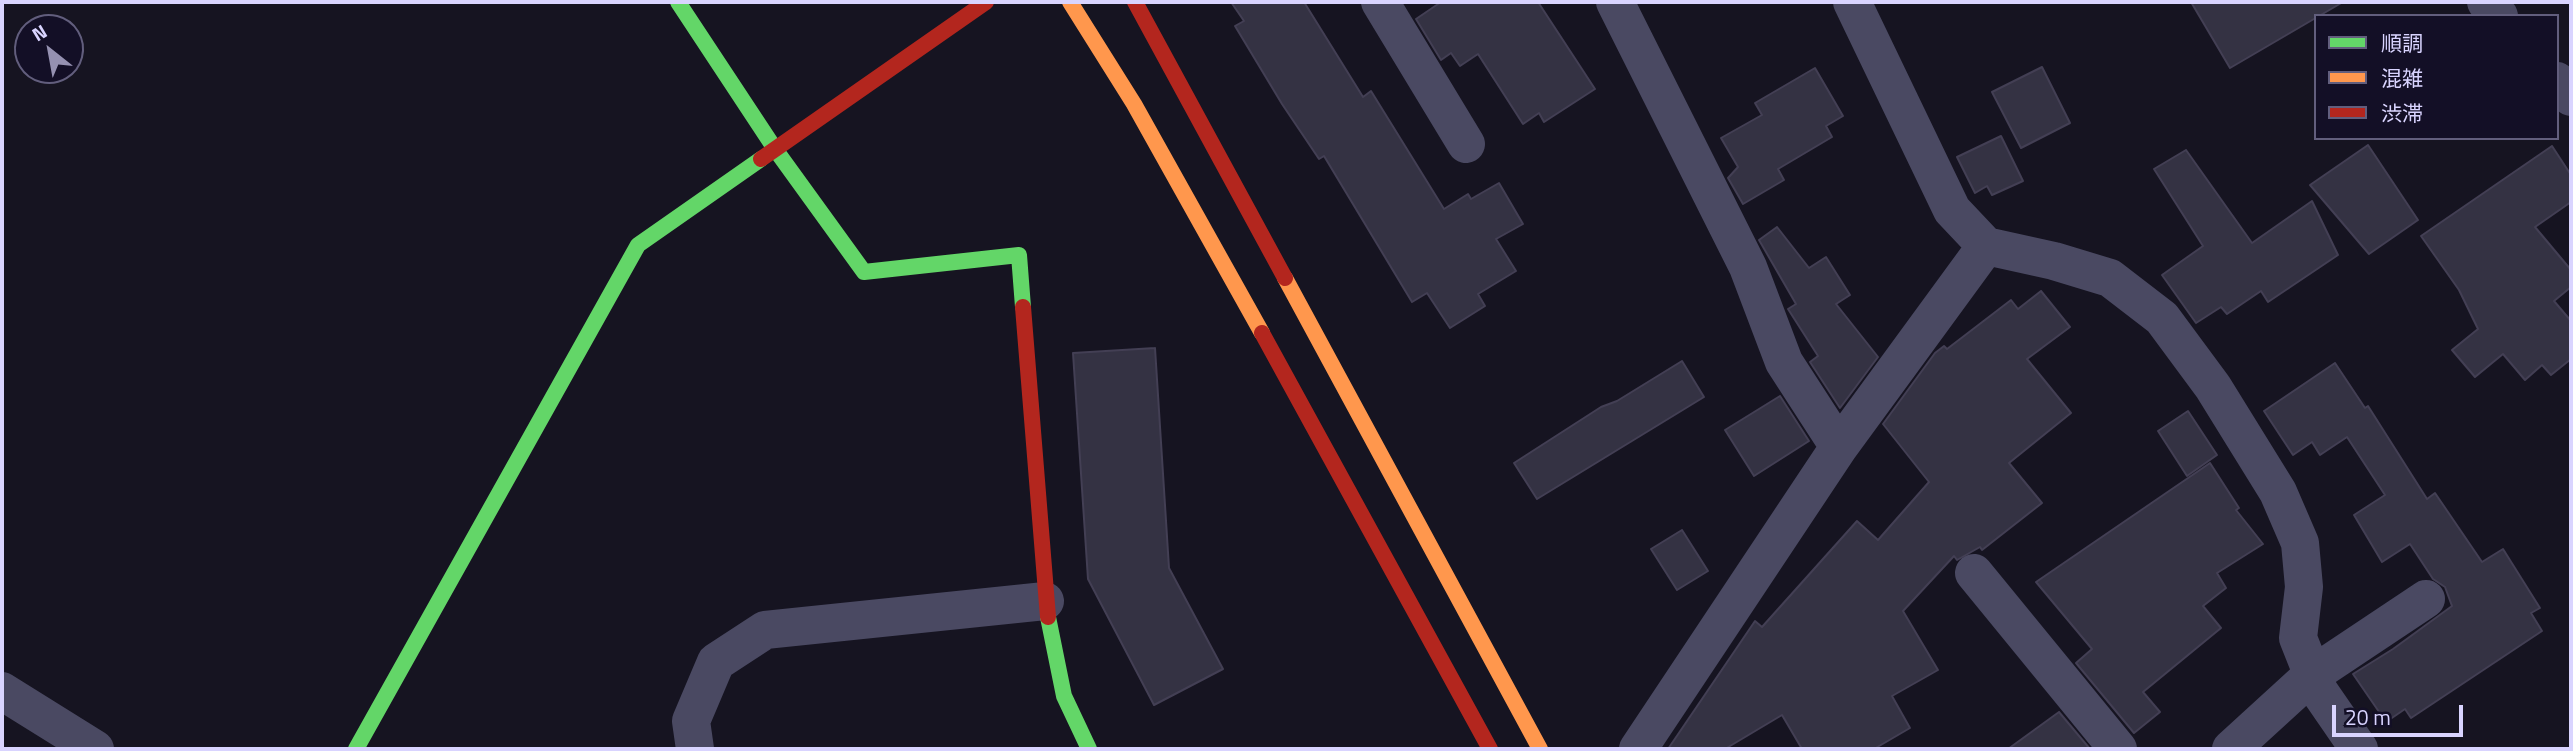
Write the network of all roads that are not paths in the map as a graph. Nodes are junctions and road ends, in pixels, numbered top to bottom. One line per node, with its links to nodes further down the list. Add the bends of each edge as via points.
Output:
1 (678, 2): 11 (street)
2 (986, 2): 11 (street)
3 (1070, 2): 23 (street, via 1134,104 1337,465)
4 (1135, 2): 24 (street)
5 (1380, 2): 10 (street)
6 (1615, 2): 13 (street, via 1748,267 1784,362)
7 (1852, 2): 12 (street, via 1952,210)
8 (2559, 84): 9 (street)
9 (2571, 97)
10 (1466, 144)
11 (775, 149): 16 (street, via 864,272 1019,255); 20 (street, via 638,245)
12 (1986, 246): 13 (street); 17 (street, via 2110,278 2162,318 2220,398 2278,492 2300,543 2304,587 2298,638)
13 (1839, 447): 25 (street)
14 (1974, 573): 26 (street)
15 (2426, 599): 17 (street)
16 (1045, 601): 21 (street, via 765,629 716,662 691,721); 22 (street, via 1064,696)
17 (2312, 675): 27 (street); 28 (street)
18 (2, 691): 19 (street)
19 (95, 749)
20 (356, 749)
21 (695, 749)
22 (1089, 749)
23 (1490, 749)
24 (1539, 749)
25 (1638, 749)
26 (2118, 749)
27 (2231, 749)
28 (2358, 749)

